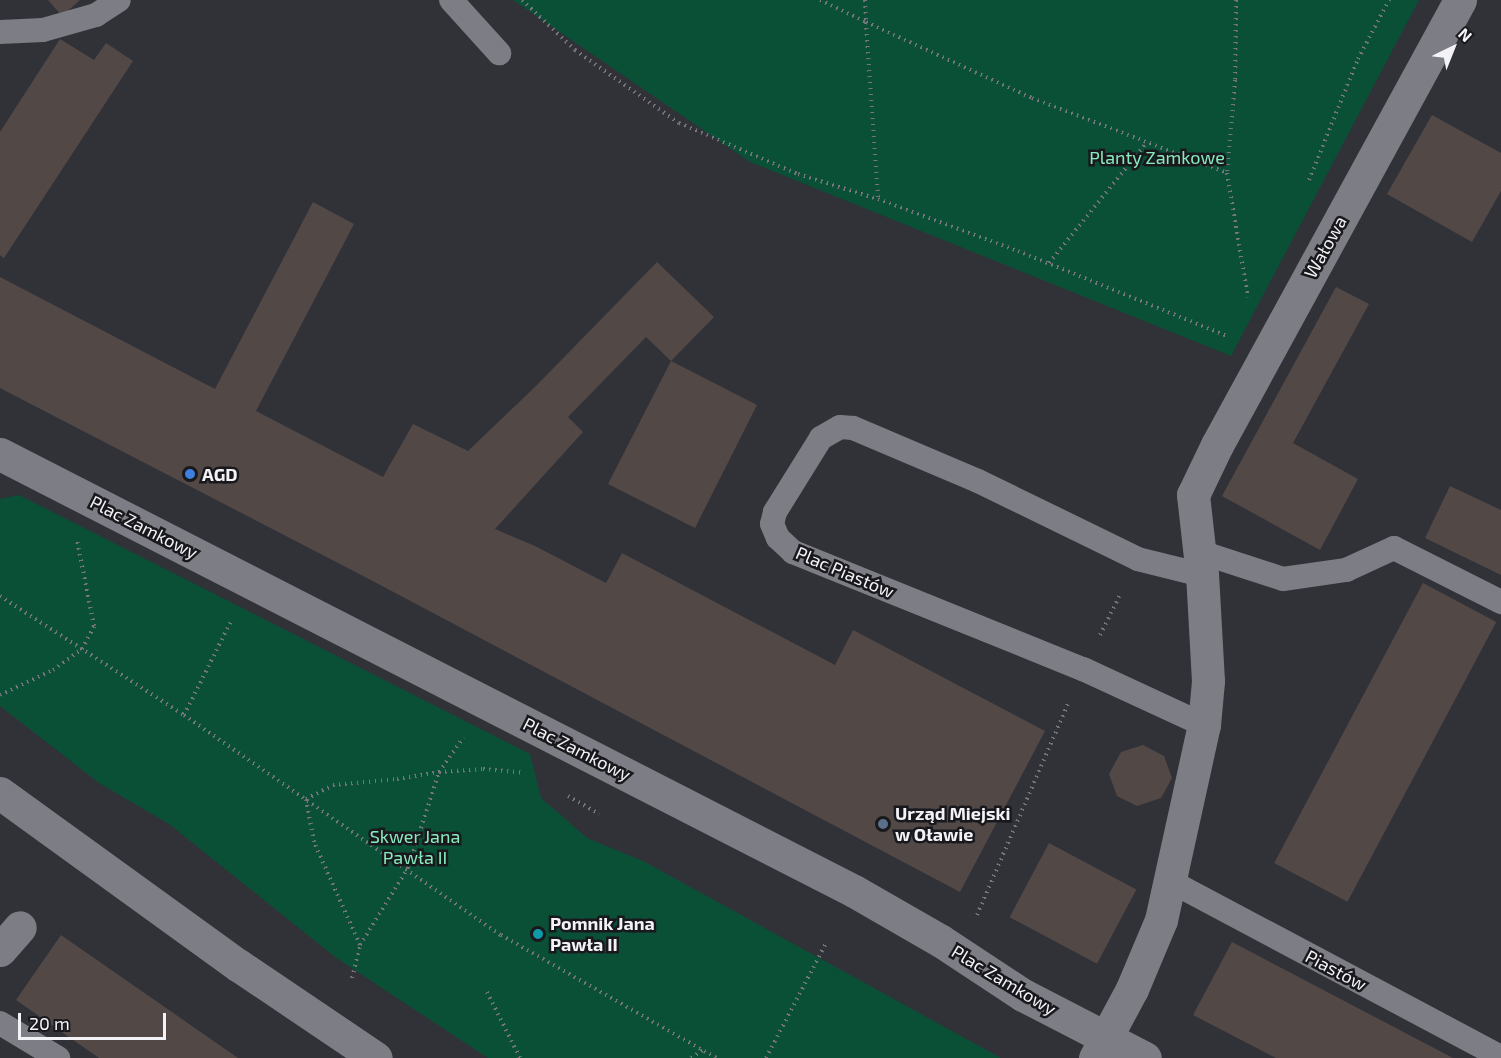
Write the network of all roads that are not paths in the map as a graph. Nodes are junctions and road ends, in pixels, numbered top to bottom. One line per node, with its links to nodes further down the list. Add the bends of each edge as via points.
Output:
1 (119, 0): 4 (lane, via 96,15 42,30)
2 (451, 0): 5 (lane)
3 (1460, 0): 7 (street, Wałowa, via 1216,445 1193,495)
4 (0, 32)
5 (499, 53)
6 (0, 454): 13 (street, Plac Zamkowy, via 854,891 941,941)
7 (1199, 563): 8 (lane, via 1282,579 1347,570 1394,548); 9 (street, via 1208,681); 9 (lane, Plac Piastów, via 1138,559 978,481 854,429 840,427 814,446 775,512 772,524 778,538 793,552 1083,669)
8 (1501, 602)
9 (1204, 725): 11 (street)
10 (0, 793): 16 (street, via 238,965)
11 (1170, 881): 13 (street, via 1161,920 1132,989); 14 (lane, Piastów)
12 (0, 1023): 15 (lane)
13 (1101, 1048): 17 (street, Plac Zamkowy)
14 (1501, 1057)
15 (58, 1058)
16 (376, 1058)
17 (1145, 1058)

